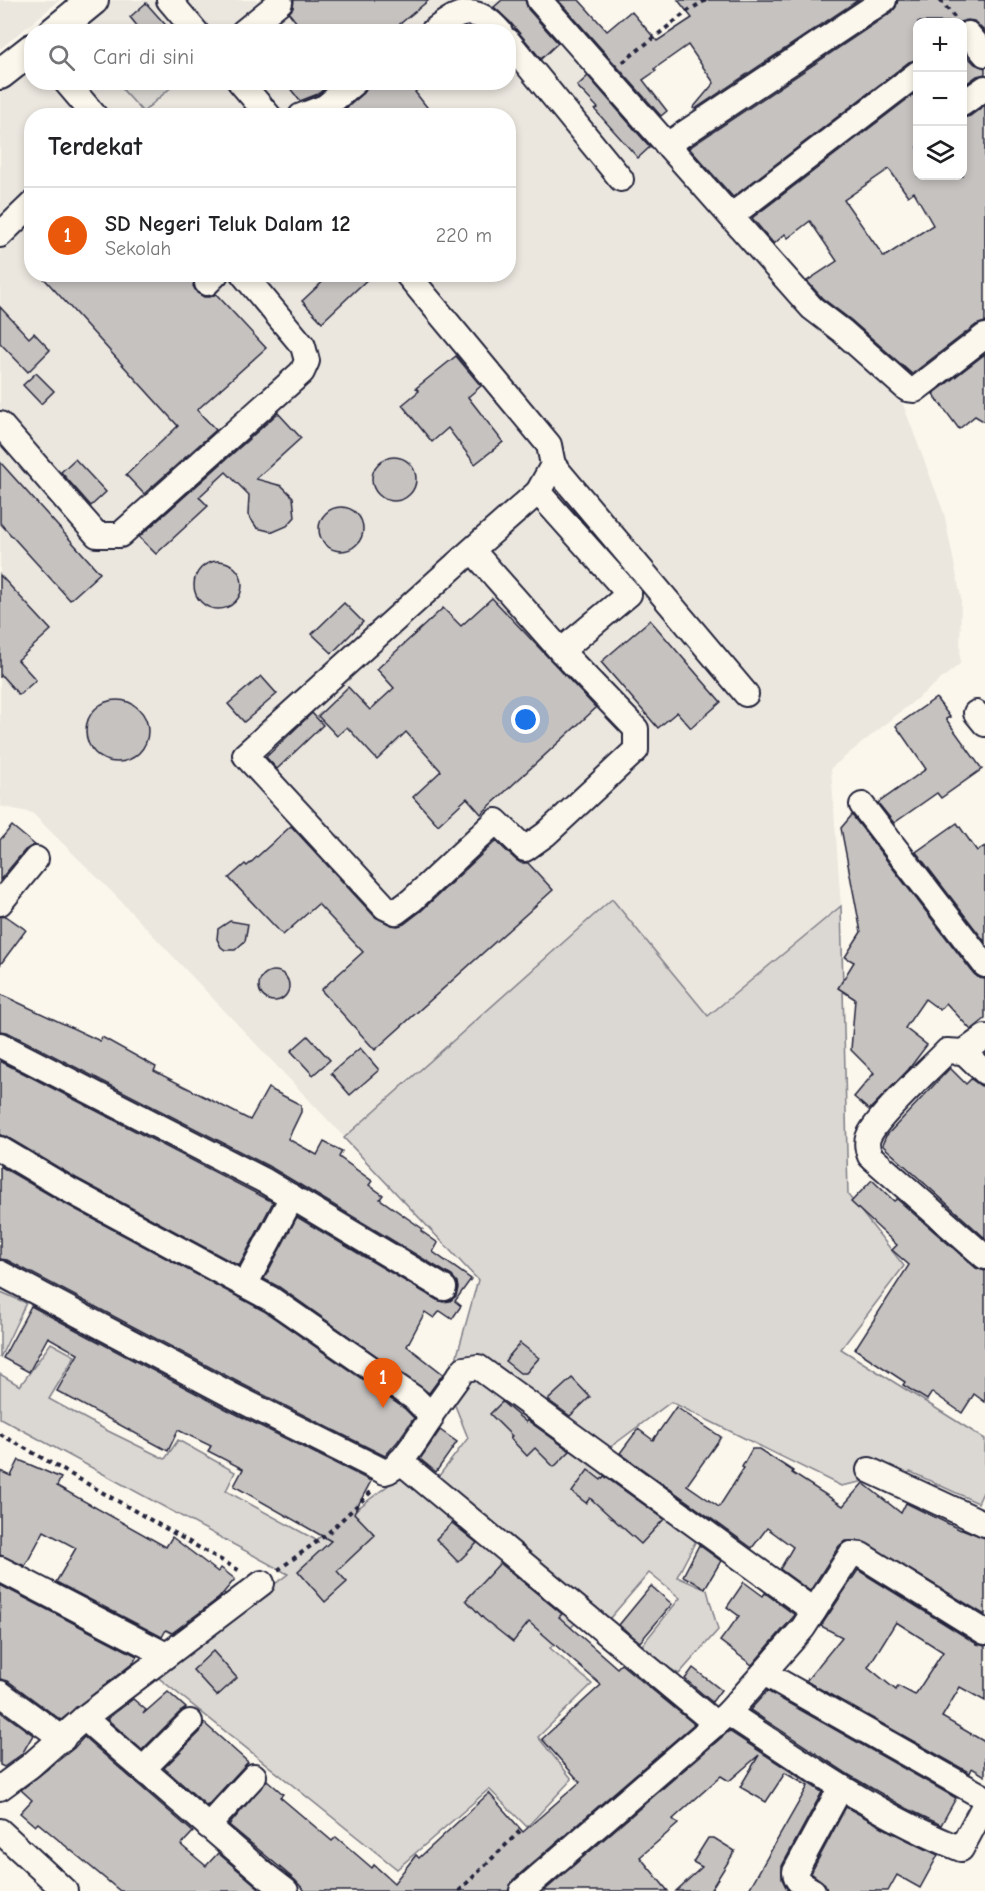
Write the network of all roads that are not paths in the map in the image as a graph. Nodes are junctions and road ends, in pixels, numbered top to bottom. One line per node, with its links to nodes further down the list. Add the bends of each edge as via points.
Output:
1 (93, 0): 6 (main road)
2 (169, 0): 7 (street)
3 (539, 0): 25 (street)
4 (884, 0): 25 (street)
5 (280, 2): 8 (street)
6 (64, 24)
7 (189, 24)
8 (253, 24)
9 (442, 24): 10 (street, via 458,14 471,12)
10 (494, 24)
11 (967, 35): 13 (street)
12 (516, 51): 26 (street)
13 (985, 54)
14 (24, 55): 15 (main road)
15 (0, 74)
16 (913, 77): 28 (street)
17 (985, 88): 21 (street)
18 (73, 90): 22 (street)
19 (247, 90): 23 (street)
20 (345, 90): 24 (street)
21 (967, 101)
22 (88, 108)
23 (262, 108)
24 (320, 108)
25 (667, 145): 28 (street)
26 (621, 179)
27 (24, 212): 29 (street)
28 (730, 216): 32 (street, via 812,308 907,389 915,390)
29 (0, 235)
30 (250, 282): 33 (street, via 303,346 307,361 302,372 120,535 98,536)
31 (414, 282): 34 (street, via 549,445)
32 (985, 336)
33 (0, 424)
34 (553, 465): 35 (street); 38 (street)
35 (538, 492): 36 (street); 37 (street, via 629,594)
36 (472, 550): 37 (street); 37 (street, via 246,754 385,907 396,912 412,900 496,821 525,849 636,750 636,729)
37 (561, 651)
38 (746, 694)
39 (862, 805): 42 (street)
40 (36, 859): 41 (street)
41 (0, 903)
42 (985, 965)
43 (985, 1037): 45 (street)
44 (0, 1046): 48 (street)
45 (964, 1052): 46 (street); 49 (street, via 947,1051 877,1123 868,1138 868,1150 870,1156)
46 (985, 1072)
47 (0, 1149): 51 (street)
48 (292, 1197): 51 (street); 52 (street)
49 (985, 1257)
50 (0, 1273): 54 (street, via 353,1457 385,1472)
51 (245, 1285): 53 (street, via 414,1398)
52 (444, 1288)
53 (430, 1416): 54 (street); 59 (street, via 464,1369 478,1367)
54 (396, 1466): 65 (street)
55 (869, 1470): 56 (street)
56 (985, 1524)
57 (0, 1569): 61 (street)
58 (262, 1583): 61 (street)
59 (814, 1611): 60 (street, via 848,1557 855,1554); 62 (street)
60 (985, 1632)
61 (166, 1656): 64 (street)
62 (764, 1673): 65 (street); 72 (street)
63 (0, 1693): 67 (street)
64 (84, 1718): 67 (street); 68 (street)
65 (722, 1718): 71 (street); 78 (street)
66 (190, 1722): 68 (street)
67 (63, 1739): 70 (street, via 30,1766)
68 (143, 1769): 74 (street)
69 (255, 1776): 74 (street)
70 (2, 1782)
71 (841, 1787): 73 (street, via 927,1836 961,1849); 79 (street, via 795,1872 798,1882)
72 (985, 1798)
73 (985, 1804)
74 (208, 1826): 77 (street)
75 (0, 1831): 76 (street)
76 (65, 1891)
77 (286, 1891)
78 (522, 1891)
79 (813, 1891)

